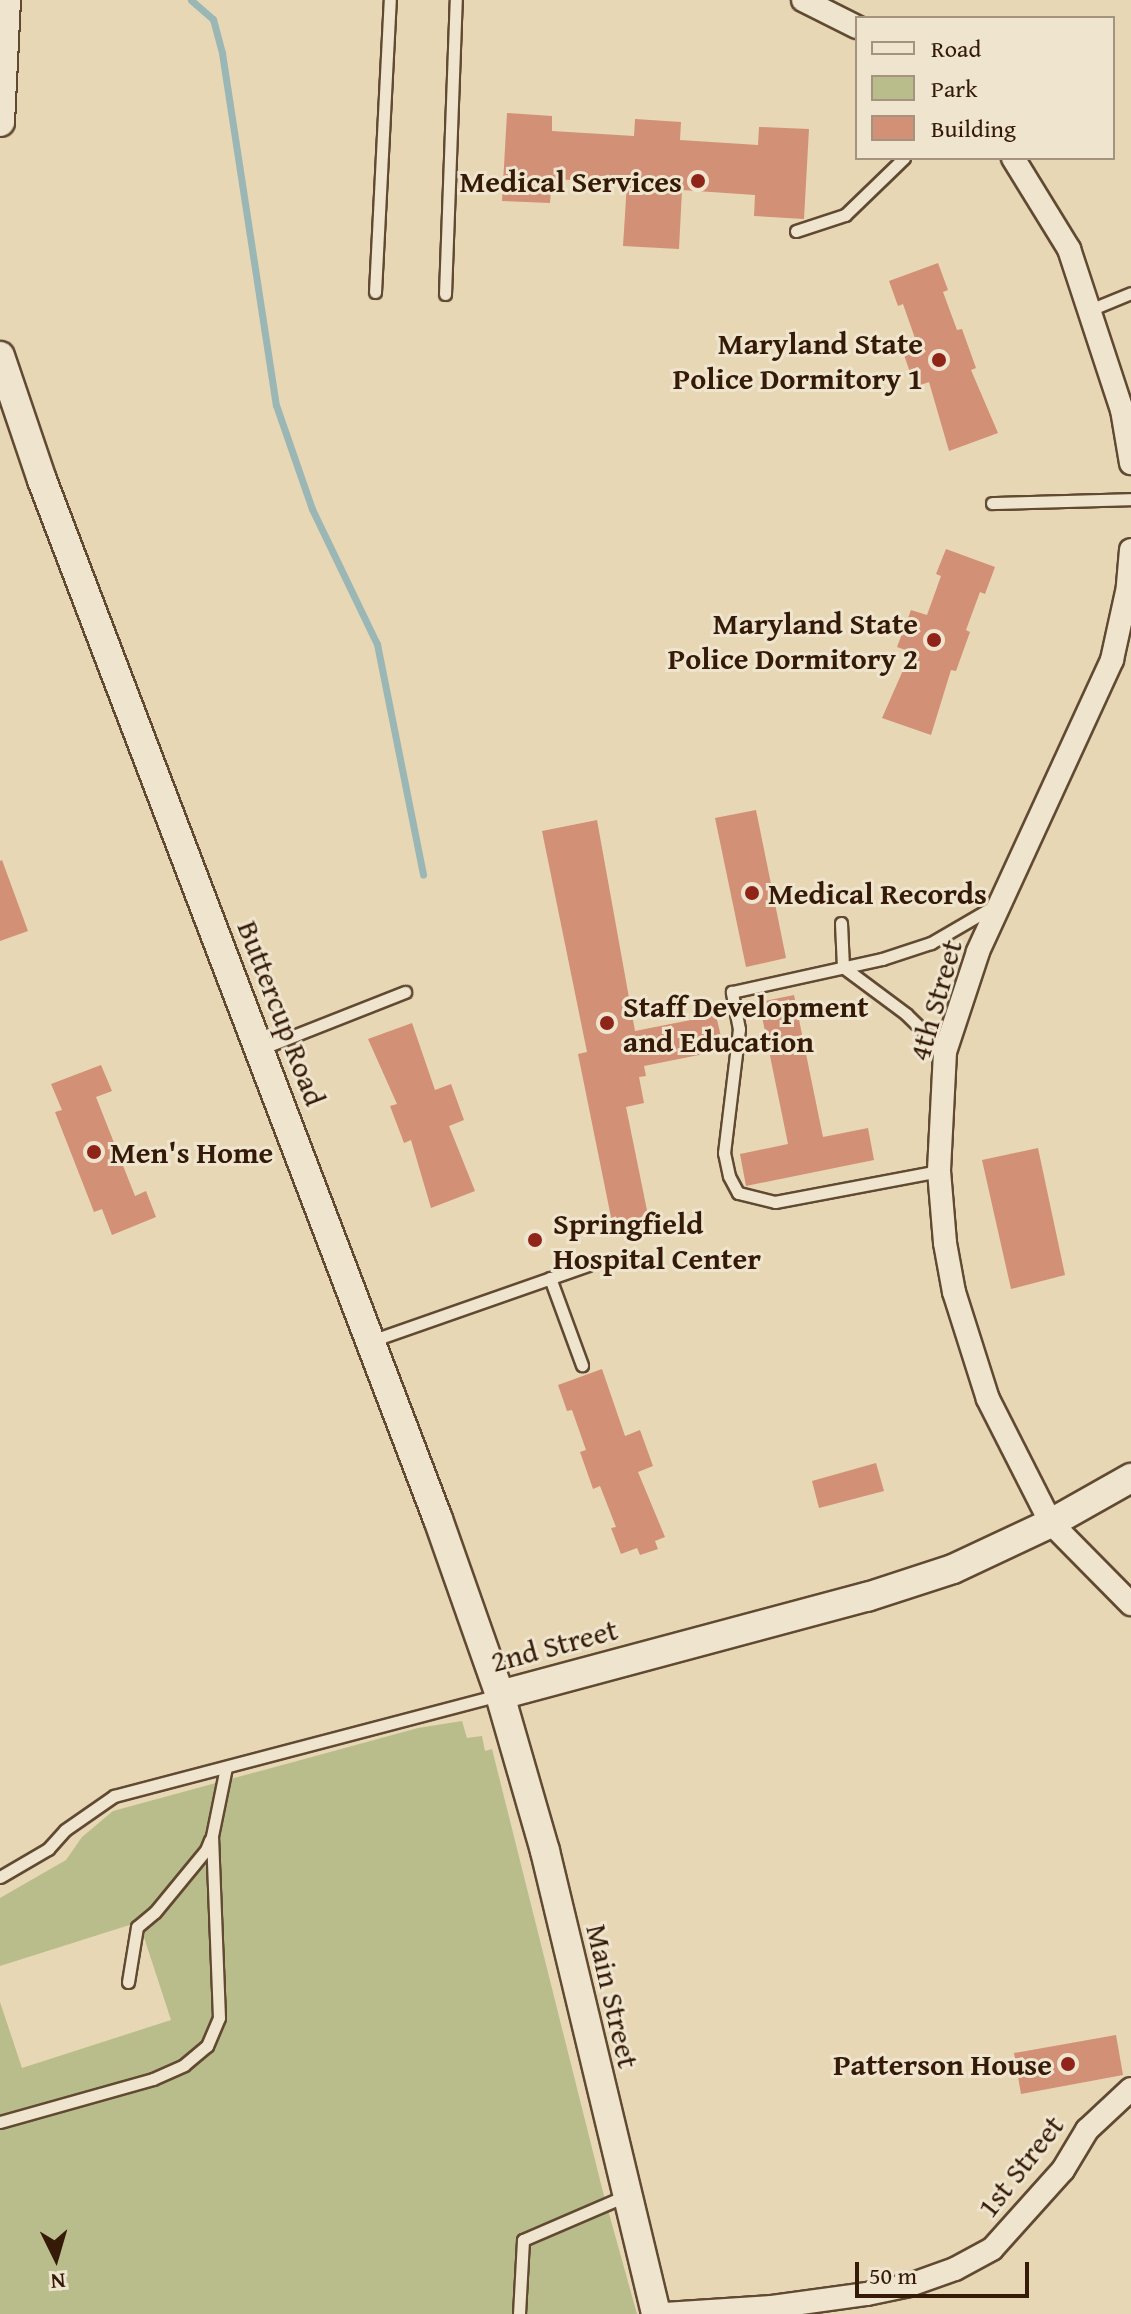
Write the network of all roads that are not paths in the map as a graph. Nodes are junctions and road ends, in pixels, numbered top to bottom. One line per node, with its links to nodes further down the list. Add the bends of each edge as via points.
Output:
1 (6, 0): 6 (street)
2 (390, 0): 10 (lane)
3 (456, 0): 12 (lane)
4 (803, 0): 5 (street)
5 (855, 26)
6 (0, 122)
7 (902, 160): 9 (lane, via 845,215)
8 (1014, 160): 13 (street, via 1069,249)
9 (796, 231)
10 (375, 292)
11 (1131, 293): 13 (lane)
12 (445, 294)
13 (1092, 309): 15 (street, via 1122,410)
14 (0, 356): 23 (street, Buttercup Road, via 42,480)
15 (1131, 463)
16 (1131, 499): 17 (lane)
17 (992, 503)
18 (1131, 550): 19 (street, 4th Street, via 1112,660)
19 (1000, 902): 21 (lane, via 931,943); 24 (street, 4th Street)
20 (841, 923): 21 (lane)
21 (843, 967): 24 (lane, via 906,1014); 25 (lane, via 732,992 739,1029 724,1153 729,1176 738,1193 775,1202)
22 (405, 992): 23 (lane)
23 (259, 1049): 28 (street, Buttercup Road)
24 (945, 1052): 25 (street, 4th Street)
25 (939, 1171): 31 (street, 4th Street, via 945,1243 970,1348 988,1399)
26 (588, 1265): 27 (lane)
27 (550, 1278): 28 (lane); 29 (lane)
28 (371, 1341): 33 (street, Buttercup Road)
29 (582, 1365)
30 (1131, 1478): 31 (street, 2nd Street)
31 (1051, 1523): 32 (street); 33 (street, 2nd Street, via 953,1569 867,1597)
32 (1131, 1604)
33 (500, 1695): 34 (lane, 2nd Street); 40 (street, Main Street, via 545,1851)
34 (226, 1767): 35 (lane); 36 (lane, 2nd Street, via 114,1796 65,1830 48,1849)
35 (212, 1836): 37 (lane, via 155,1912 137,1927); 39 (lane, via 219,2018 207,2046 184,2065 153,2079)
36 (0, 1877)
37 (128, 1982)
38 (1131, 2089): 43 (street, 1st Street, via 1087,2130 1063,2170 992,2249 955,2269 867,2294)
39 (0, 2122)
40 (625, 2196): 41 (lane, via 523,2240); 42 (street, Main Street)
41 (519, 2314)
42 (656, 2314)
43 (665, 2314)

